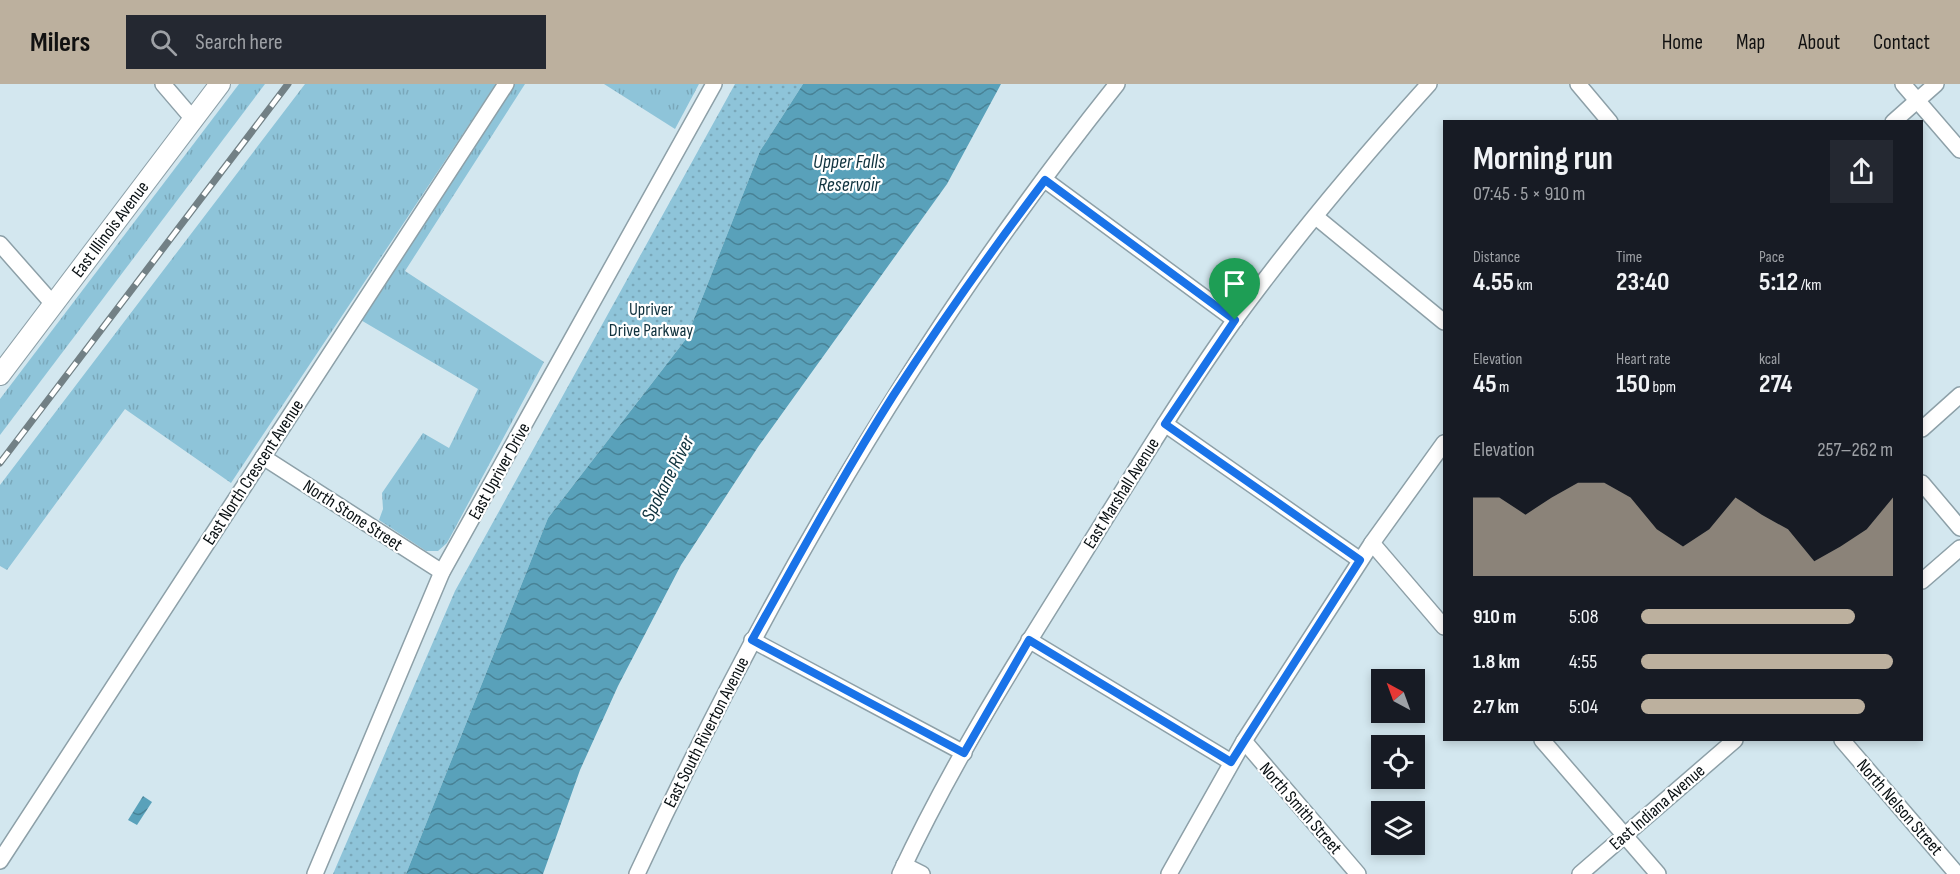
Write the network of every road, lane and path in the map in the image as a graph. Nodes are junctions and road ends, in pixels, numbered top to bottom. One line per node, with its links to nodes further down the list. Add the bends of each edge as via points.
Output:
1 (163, 84): 11 (street)
2 (220, 84): 11 (main road, East Illinois Avenue)
3 (506, 84): 26 (street, East North Crescent Avenue)
4 (714, 84): 32 (street, East Upriver Drive)
5 (1117, 84): 15 (street, East South Riverton Avenue)
6 (1429, 84): 16 (street, East Marshall Avenue)
7 (1578, 84): 12 (street)
8 (1903, 84): 10 (street)
9 (1936, 84): 10 (street)
10 (1917, 101): 13 (street); 14 (street)
11 (193, 119): 18 (main road, East Illinois Avenue)
12 (1608, 120)
13 (1895, 120)
14 (1960, 150)
15 (1045, 180): 19 (street); 35 (street, East South Riverton Avenue, via 995,246 893,397)
16 (1316, 217): 19 (street, East Marshall Avenue); 20 (street)
17 (0, 244): 18 (street)
18 (52, 304): 21 (main road, East Illinois Avenue)
19 (1235, 320): 23 (street, East Marshall Avenue)
20 (1443, 321)
21 (0, 375)
22 (1960, 395): 24 (street)
23 (1165, 424): 31 (street); 36 (street, East Marshall Avenue)
24 (1923, 428)
25 (1443, 444): 29 (street)
26 (263, 457): 32 (street, North Stone Street); 44 (street, East North Crescent Avenue)
27 (1923, 484): 28 (street)
28 (1960, 528)
29 (1372, 543): 31 (street); 34 (street)
30 (1960, 548): 33 (street)
31 (1360, 560): 37 (street)
32 (442, 572): 46 (street, East Upriver Drive)
33 (1923, 580)
34 (1443, 626)
35 (752, 640): 41 (street); 47 (street, East South Riverton Avenue)
36 (1029, 640): 41 (street, East Marshall Avenue); 42 (street, North Smith Street)
37 (1244, 741): 42 (street); 50 (street, North Smith Street)
38 (1543, 741): 43 (street)
39 (1734, 741): 43 (street, East Indiana Avenue)
40 (1843, 741): 53 (street, North Nelson Street)
41 (964, 753): 45 (street, East Marshall Avenue)
42 (1231, 762): 49 (street)
43 (1625, 835): 51 (street, East Indiana Avenue); 52 (street)
44 (0, 861)
45 (902, 870): 48 (street)
46 (315, 874)
47 (637, 874)
48 (922, 874)
49 (1168, 874)
50 (1358, 874)
51 (1580, 874)
52 (1658, 874)
53 (1958, 874)

